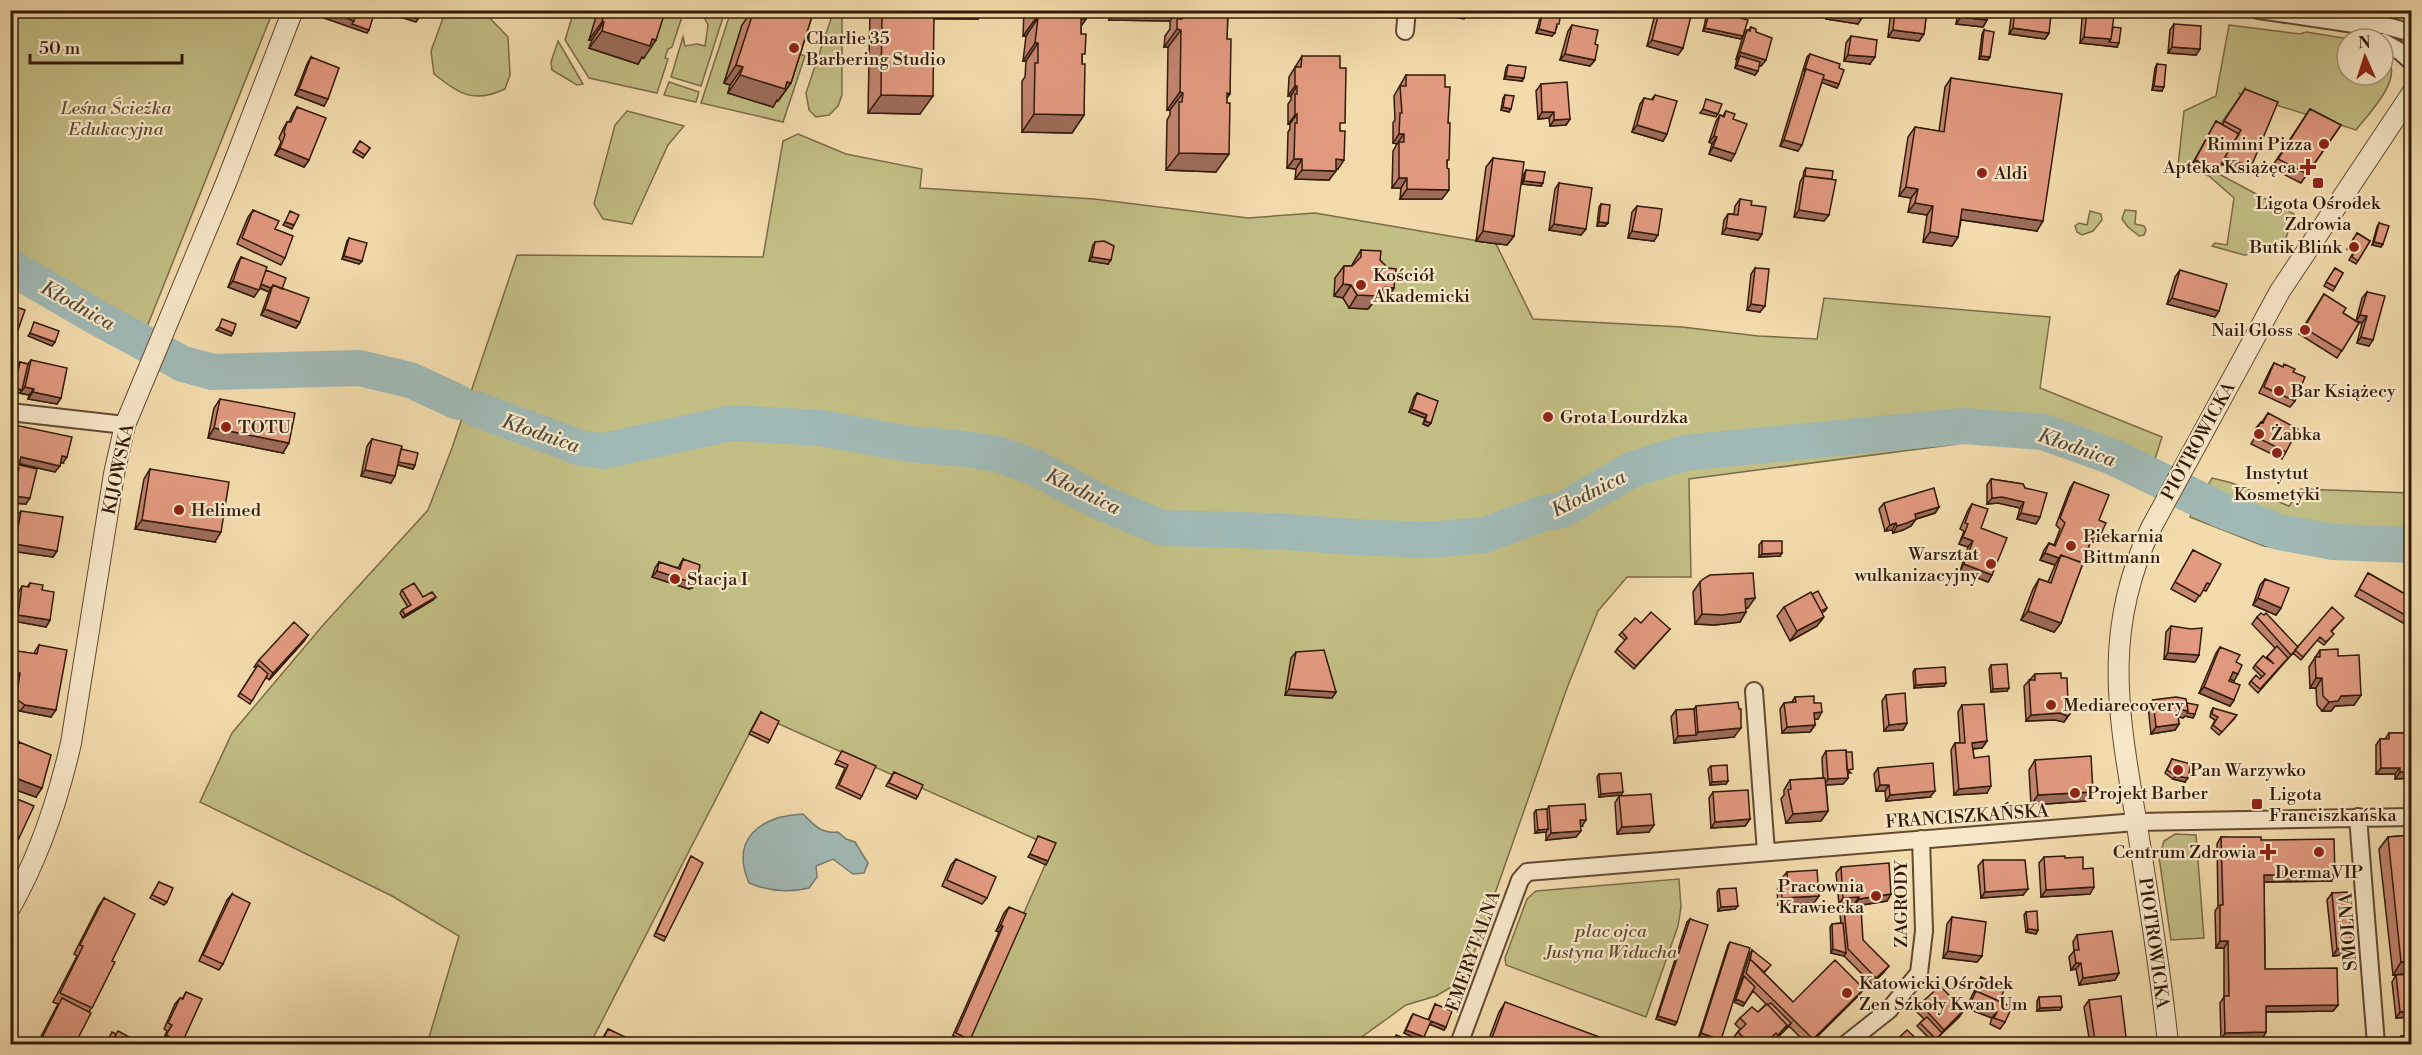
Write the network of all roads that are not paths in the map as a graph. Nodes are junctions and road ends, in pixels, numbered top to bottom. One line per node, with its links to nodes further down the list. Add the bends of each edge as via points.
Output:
1 (293, 10): 12 (street, KIJOWSKA, via 226,183)
2 (1407, 10): 6 (street)
3 (2259, 10): 4 (street)
4 (2354, 24): 5 (street); 7 (street, via 2372,22)
5 (2358, 27)
6 (1405, 31)
7 (2412, 33)
8 (2395, 49): 9 (street)
9 (2412, 62)
10 (2412, 93): 16 (street, PIOTROWICKA, via 2280,291 2145,540 2132,575 2118,647 2118,702)
11 (10, 412): 12 (street)
12 (124, 426): 20 (street, KIJOWSKA, via 72,743 45,830 25,883)
13 (1754, 691): 18 (street)
14 (2358, 817): 15 (street, FRANCISZKAŃSKA); 16 (street, FRANCISZKAŃSKA); 24 (street, SMOLNA)
15 (2412, 817)
16 (2136, 822): 17 (street, FRANCISZKAŃSKA); 23 (street, PIOTROWICKA)
17 (1921, 839): 18 (street, FRANCISZKAŃSKA); 22 (street, ZAGRODY, via 1924,931 1919,973 1889,1010)
18 (1766, 852): 19 (street, FRANCISZKAŃSKA)
19 (1523, 876): 21 (street, EMERYTALNA)
20 (10, 908)
21 (1459, 1044)
22 (1846, 1044)
23 (2168, 1044)
24 (2376, 1044)

